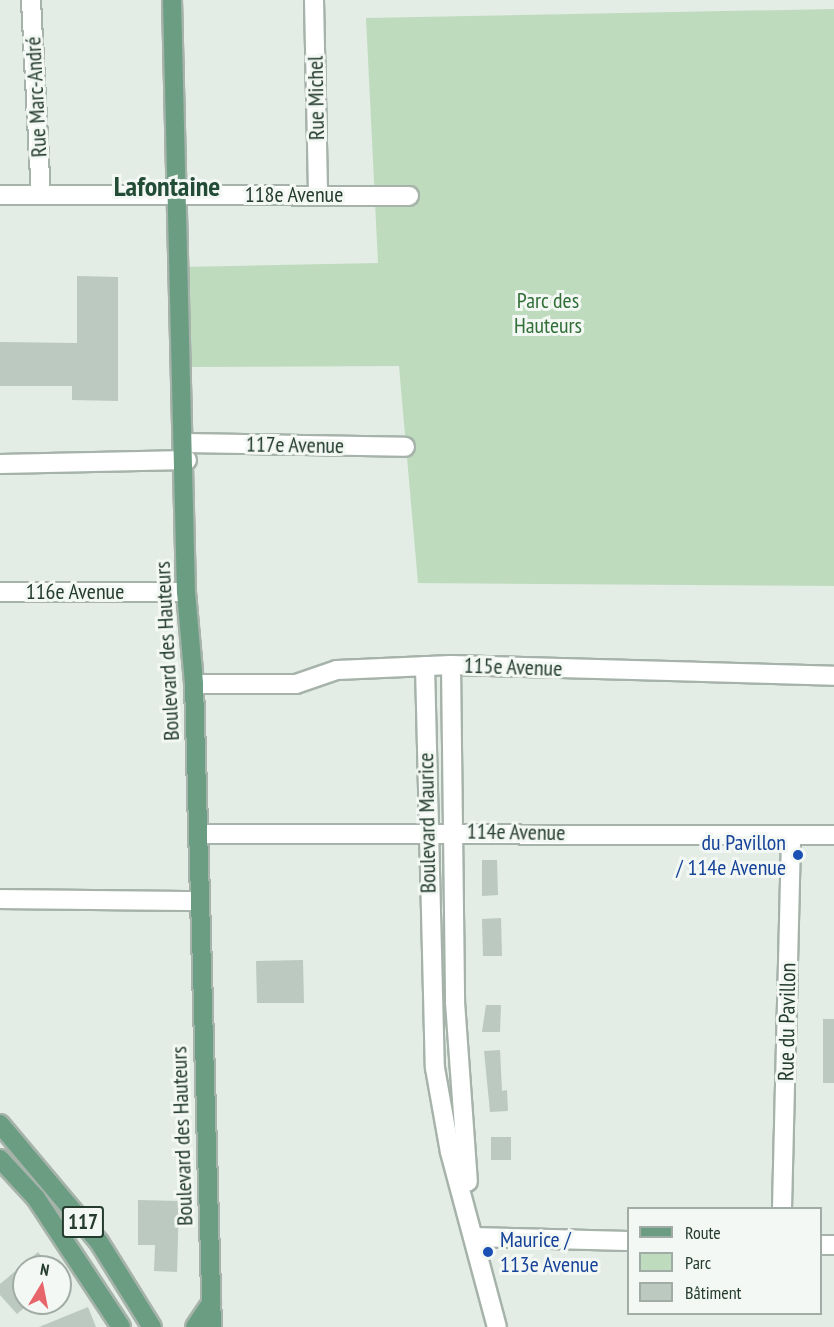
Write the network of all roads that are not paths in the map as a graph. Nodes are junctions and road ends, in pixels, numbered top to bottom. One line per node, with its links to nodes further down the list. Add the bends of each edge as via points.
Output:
1 (31, 0): 5 (street, Rue Marc-André)
2 (172, 0): 6 (main road, Boulevard des Hauteurs)
3 (314, 0): 7 (street, Rue Michel)
4 (0, 195): 5 (street, 118e Avenue)
5 (41, 195): 6 (street, 118e Avenue)
6 (178, 195): 7 (street, 118e Avenue); 10 (main road, Boulevard des Hauteurs)
7 (318, 195): 8 (street, 118e Avenue)
8 (409, 195)
9 (405, 447): 10 (street, 117e Avenue)
10 (186, 451): 11 (street, 117e Avenue); 13 (main road, Boulevard des Hauteurs)
11 (0, 464)
12 (0, 592): 13 (street, 116e Avenue)
13 (186, 592): 17 (main road, Boulevard des Hauteurs)
14 (451, 665): 15 (street, 115e Avenue); 16 (street, 115e Avenue); 18 (street, Boulevard Maurice)
15 (425, 666): 17 (street, 115e Avenue, via 337,670 296,684); 19 (street, Boulevard Maurice)
16 (834, 676)
17 (194, 684): 20 (main road, Boulevard des Hauteurs)
18 (453, 831): 19 (street, 114e Avenue); 21 (street, 114e Avenue); 26 (street, Boulevard Maurice)
19 (427, 832): 20 (street, 114e Avenue); 25 (street, Boulevard Maurice)
20 (198, 834): 24 (main road, Boulevard des Hauteurs)
21 (791, 835): 22 (street, 114e Avenue); 29 (street, Rue du Pavillon)
22 (834, 835)
23 (1, 899): 24 (street)
24 (200, 901): 32 (main road, Boulevard des Hauteurs, via 202,1105)
25 (430, 980): 26 (street); 30 (street, Boulevard Maurice, via 435,1068 450,1152)
26 (455, 983): 30 (street, Boulevard Maurice, via 462,1127)
27 (0, 1124): 34 (main road, 117, via 50,1178 99,1242)
28 (0, 1159): 33 (main road, 117, via 36,1198)
29 (782, 1207)
30 (474, 1237): 31 (street); 37 (street, Boulevard Maurice)
31 (627, 1241)
32 (213, 1299): 35 (main road); 36 (main road, Boulevard des Hauteurs)
33 (121, 1327)
34 (152, 1327)
35 (195, 1327)
36 (212, 1327)
37 (497, 1327)

